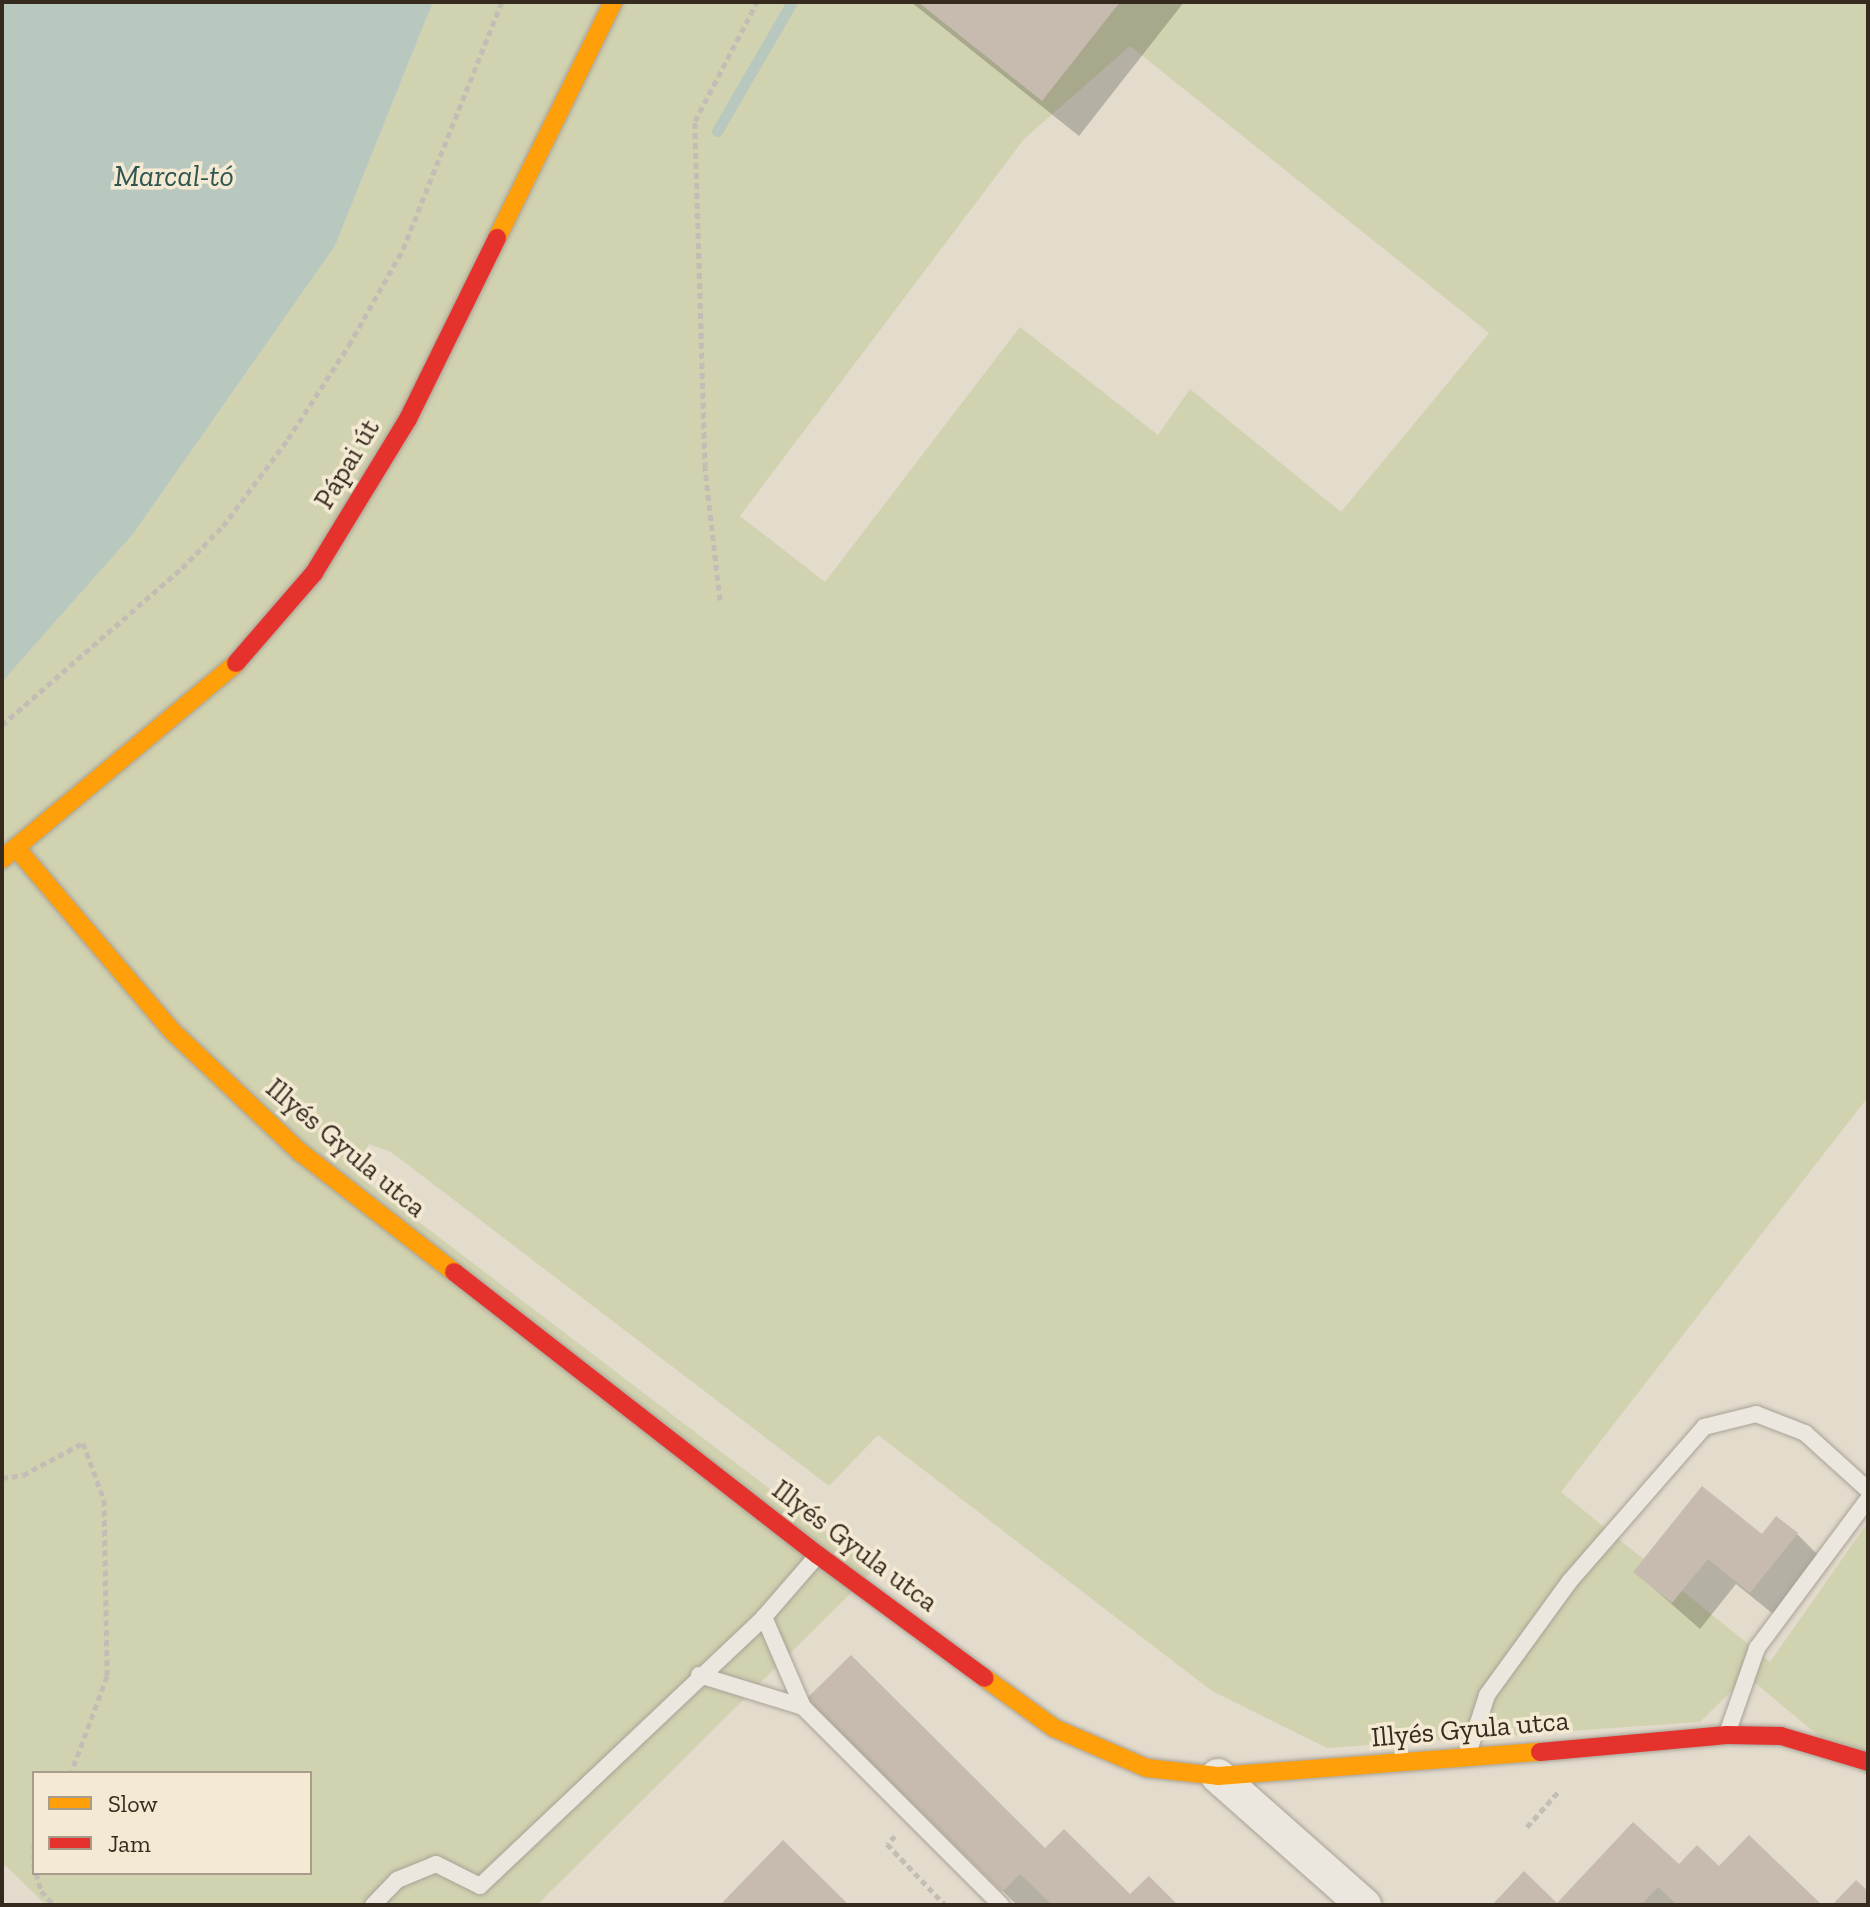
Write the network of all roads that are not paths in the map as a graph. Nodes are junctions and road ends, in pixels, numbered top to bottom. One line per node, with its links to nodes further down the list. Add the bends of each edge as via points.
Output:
1 (613, 2): 2 (street, Pápai út, via 408,419 314,573 230,670)
2 (10, 854): 5 (street, Illyés Gyula utca, via 173,1032 300,1152)
3 (1868, 1490): 10 (lane, via 1805,1433 1756,1414 1704,1427 1569,1582 1487,1695)
4 (1868, 1499): 9 (lane, via 1757,1648)
5 (818, 1555): 6 (lane); 12 (street, Illyés Gyula utca, via 1054,1728 1147,1768)
6 (764, 1617): 7 (lane); 8 (lane)
7 (699, 1675): 8 (lane); 13 (lane, via 480,1886 436,1864 397,1880)
8 (803, 1707): 14 (lane)
9 (1727, 1735): 10 (street, Illyés Gyula utca); 11 (street, Illyés Gyula utca, via 1781,1736)
10 (1467, 1755): 12 (street, Illyés Gyula utca, via 1336,1771)
11 (1868, 1762)
12 (1218, 1776): 15 (street)
13 (373, 1905)
14 (1001, 1905)
15 (1364, 1905)

